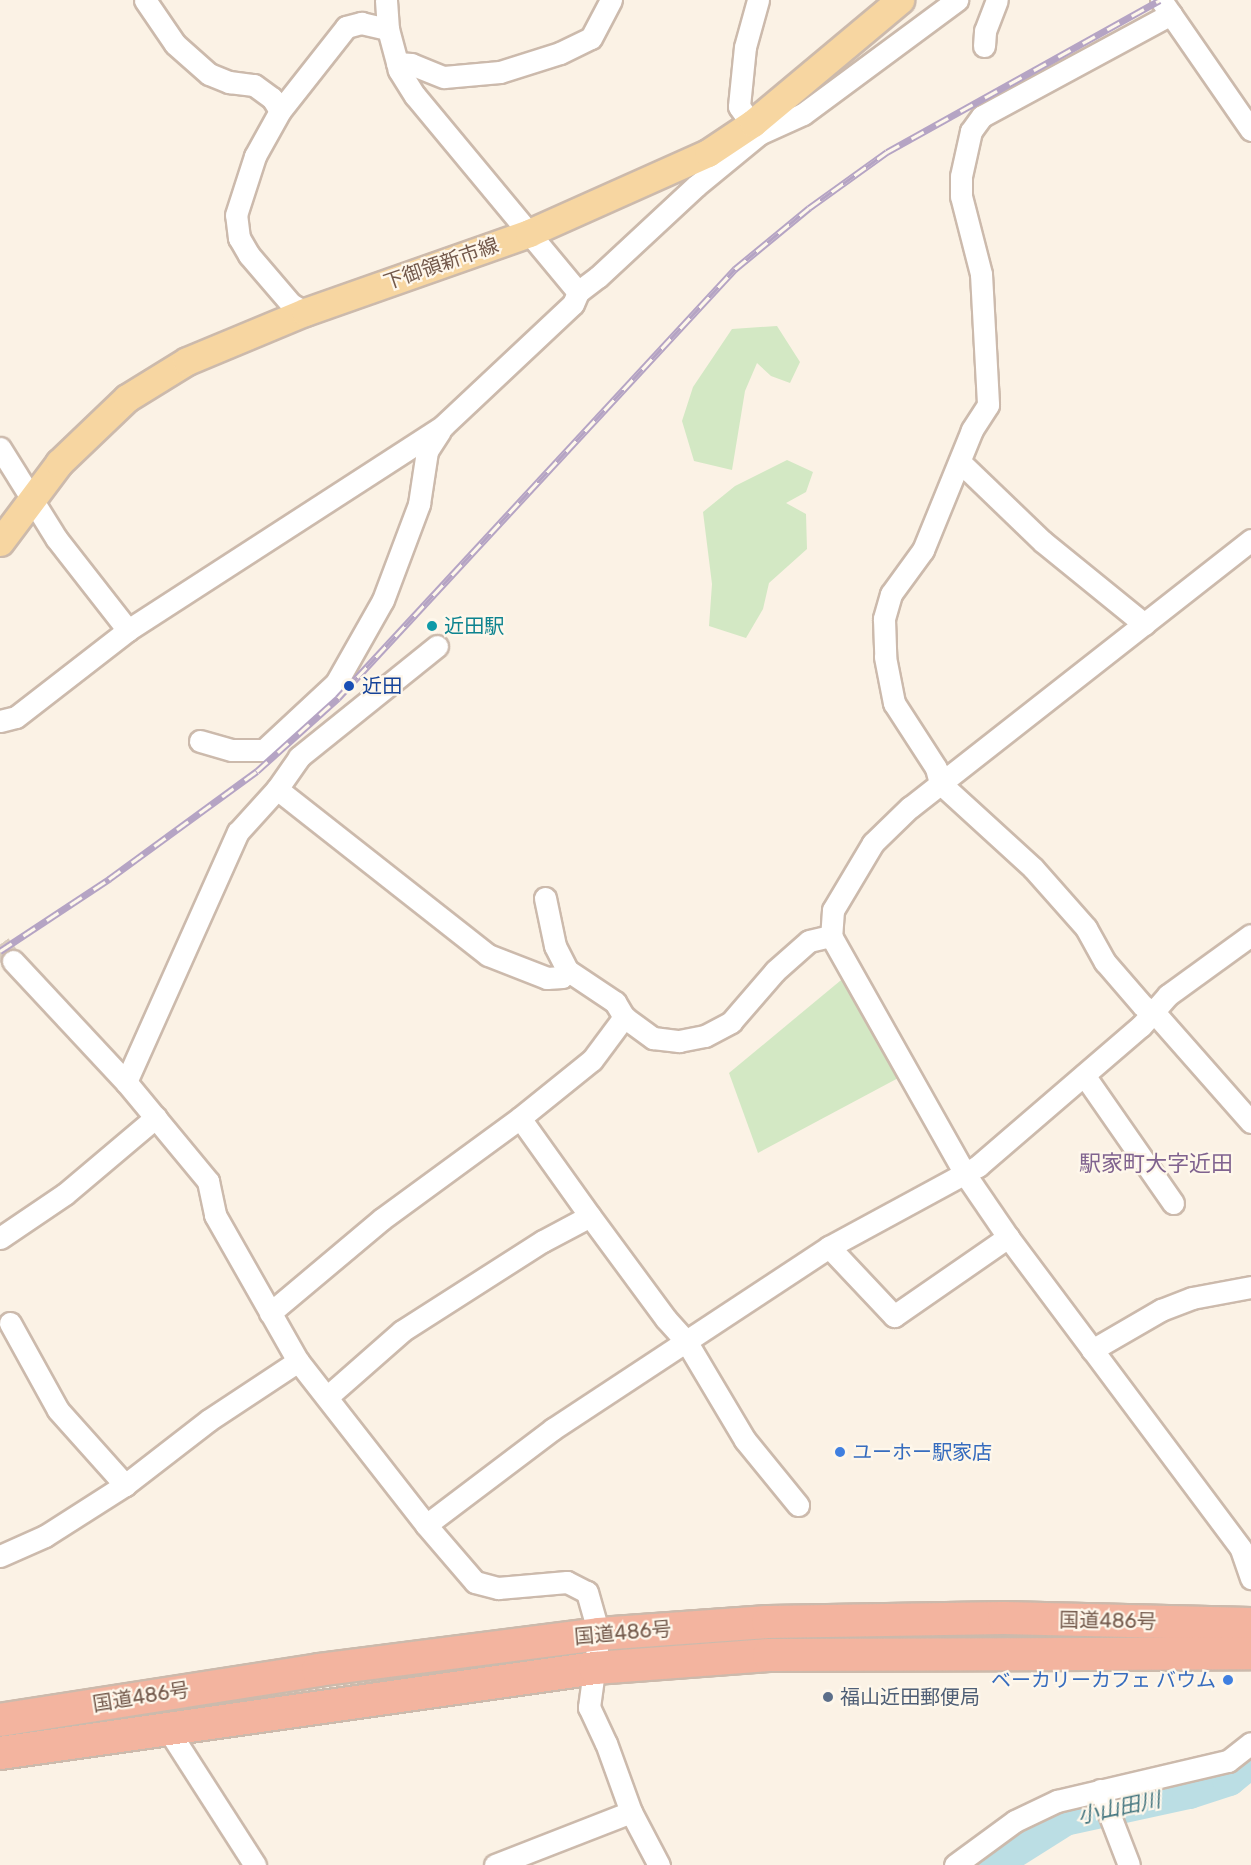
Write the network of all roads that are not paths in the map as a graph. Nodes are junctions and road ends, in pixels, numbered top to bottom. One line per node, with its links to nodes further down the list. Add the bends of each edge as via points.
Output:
1 (145, 0): 12 (street, via 175,44 209,74 229,82 254,85 272,98)
2 (386, 0): 9 (street)
3 (611, 0): 11 (street, via 591,38 560,53 500,72 444,77 411,64)
4 (758, 0): 13 (street, via 745,47 739,106)
5 (900, 0): 13 (main road, 下御領新市線)
6 (957, 0): 13 (street, via 803,114)
7 (997, 0): 10 (street)
8 (1166, 7): 14 (street); 20 (street, via 982,116 971,132 961,176 961,196 981,274 988,405 972,430)
9 (388, 29): 11 (street); 12 (street, via 362,23 346,27)
10 (984, 46)
11 (397, 63): 15 (street, via 415,96)
12 (280, 111): 17 (street, via 255,156 236,215 239,238 249,255 291,304)
13 (756, 128): 15 (main road, 下御領新市線); 16 (street)
14 (1251, 130)
15 (529, 233): 16 (street); 17 (main road, 下御領新市線)
16 (578, 292): 18 (street, via 573,304)
17 (304, 312): 21 (main road, 下御領新市線, via 187,362 128,398 59,463)
18 (443, 426): 25 (street); 27 (street, via 427,451 419,504 383,600)
19 (0, 448): 21 (street)
20 (960, 462): 24 (street, via 1042,541); 31 (street, via 922,550 891,594 884,619 885,657 894,703 936,768)
21 (32, 500): 23 (main road, 下御領新市線); 25 (street, via 56,538)
22 (1251, 540): 24 (street)
23 (0, 542)
24 (1144, 624): 31 (street)
25 (128, 630): 28 (street, via 16,717)
26 (437, 646): 29 (street)
27 (336, 683): 29 (street); 30 (street, via 264,750 232,750)
28 (0, 721)
29 (344, 722): 32 (street, via 299,757)
30 (200, 741)
31 (940, 783): 35 (street, via 873,843 833,910); 38 (street, via 1033,868 1086,928 1104,963 1143,1006)
32 (277, 789): 37 (street, via 488,955 547,978 562,976); 41 (street, via 238,832)
33 (545, 898): 37 (street, via 555,946)
34 (1251, 935): 38 (street, via 1168,995)
35 (831, 936): 39 (street, via 809,941 775,970 730,1022 705,1036 679,1041 653,1038); 45 (street)
36 (13, 961): 41 (street)
37 (567, 970): 39 (street, via 615,1002)
38 (1154, 1011): 40 (street); 44 (street)
39 (624, 1017): 43 (street, via 592,1060)
40 (1084, 1075): 45 (street); 46 (street)
41 (126, 1082): 42 (street)
42 (156, 1117): 49 (street, via 65,1194); 52 (street, via 208,1181 215,1215)
43 (520, 1118): 47 (street); 52 (street, via 382,1219)
44 (1251, 1122)
45 (965, 1174): 48 (street); 50 (street)
46 (1173, 1203)
47 (590, 1216): 54 (street); 57 (street, via 543,1241 402,1331)
48 (1008, 1237): 50 (street, via 894,1316); 55 (street)
49 (0, 1238)
50 (829, 1247): 54 (street)
51 (1251, 1287): 55 (street, via 1192,1298 1161,1310)
52 (270, 1312): 56 (street)
53 (10, 1323): 58 (street, via 58,1410)
54 (686, 1341): 59 (street, via 746,1440); 60 (street, via 553,1429)
55 (1092, 1350): 61 (street)
56 (298, 1361): 57 (street); 58 (street, via 209,1420)
57 (327, 1397): 60 (street)
58 (124, 1485): 62 (street, via 45,1536)
59 (798, 1505)
60 (426, 1525): 65 (street, via 475,1582 498,1588 567,1582 588,1592)
61 (1246, 1548): 63 (street)
62 (0, 1556)
63 (1251, 1578)
64 (1251, 1624): 65 (highway, 国道486号, via 1004,1618 768,1622)
65 (599, 1634): 67 (street); 68 (highway, 国道486号, via 318,1670)
66 (1251, 1653): 67 (highway, 国道486号, via 769,1655)
67 (595, 1668): 69 (highway, 国道486号); 73 (street, via 589,1707)
68 (0, 1720)
69 (167, 1728): 71 (highway, 国道486号); 74 (street)
70 (1251, 1743): 72 (street, via 1228,1761)
71 (0, 1753)
72 (1104, 1802): 77 (street, via 1057,1801 1016,1821); 78 (street)
73 (631, 1812): 75 (street); 76 (street)
74 (255, 1865)
75 (495, 1865)
76 (659, 1865)
77 (956, 1865)
78 (1129, 1865)

